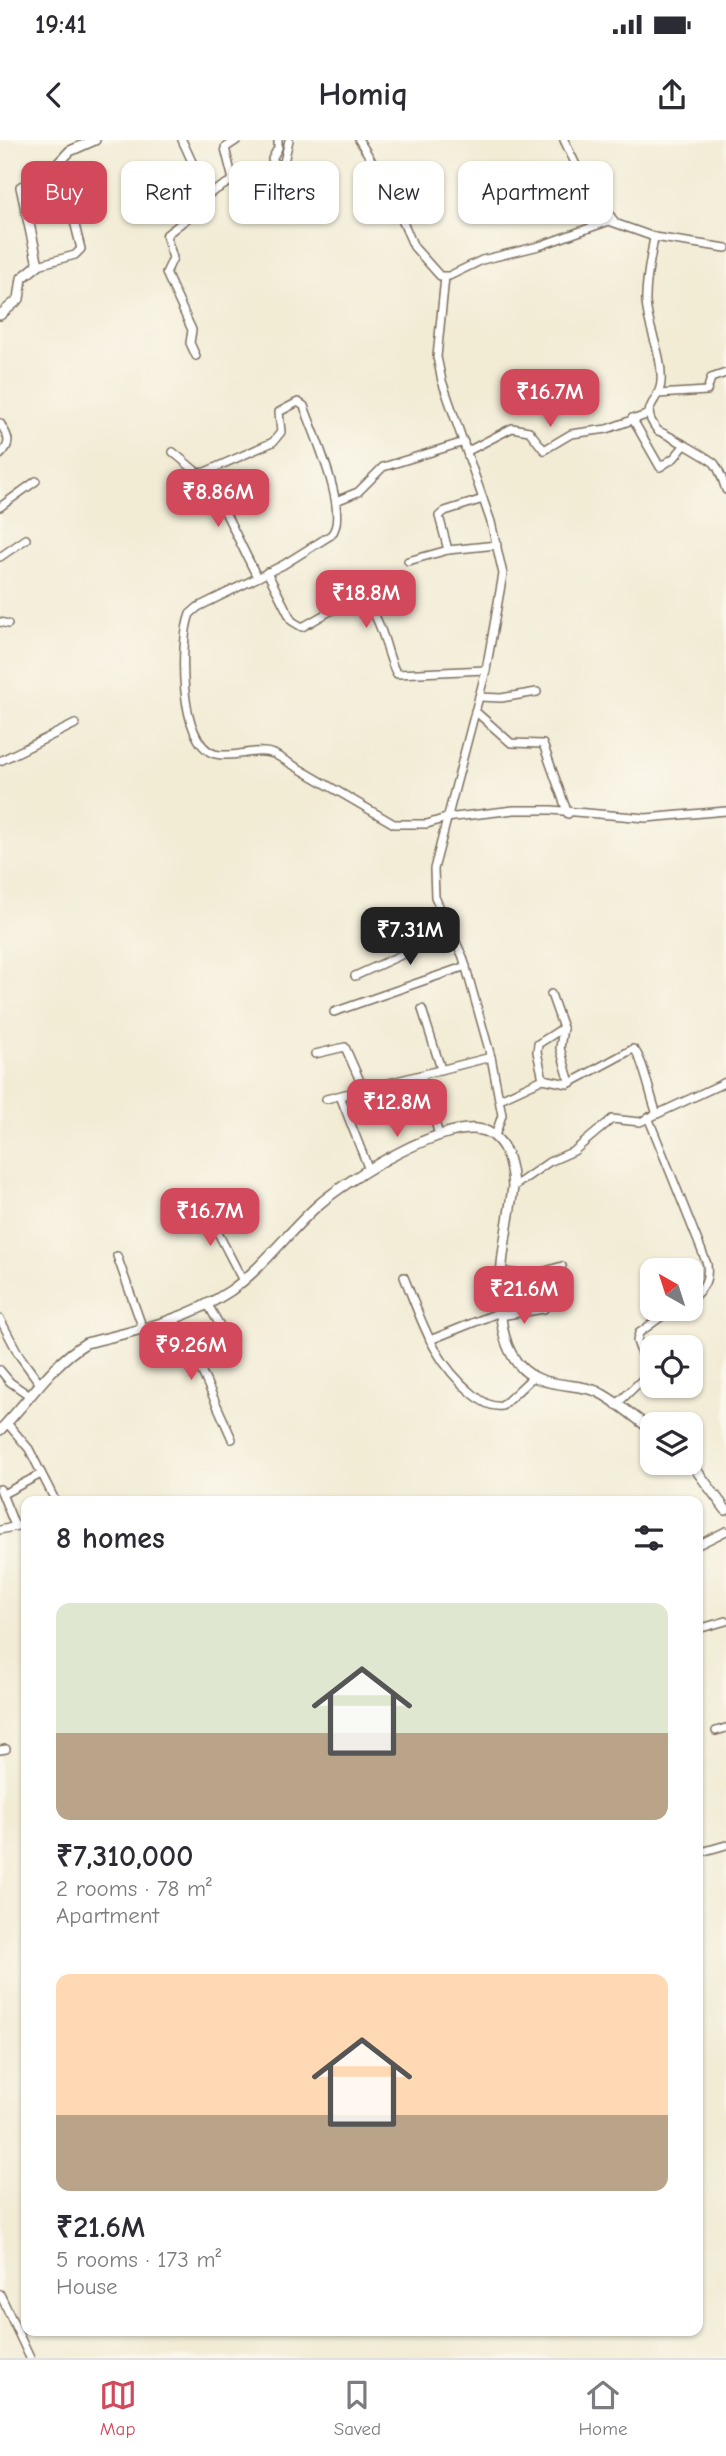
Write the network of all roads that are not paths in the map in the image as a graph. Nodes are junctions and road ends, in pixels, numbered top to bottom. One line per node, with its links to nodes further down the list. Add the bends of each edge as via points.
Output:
1 (95, 140): 8 (street, via 70,151)
2 (181, 140): 9 (street)
3 (237, 140): 20 (street, via 225,148 233,180 195,202 190,217 166,235 173,258 166,273 192,330 190,343)
4 (278, 140): 10 (street)
5 (289, 140): 11 (street)
6 (359, 140): 18 (street, via 386,184 414,247 432,271)
7 (564, 140): 12 (street)
8 (61, 161)
9 (192, 161)
10 (274, 161)
11 (284, 161)
12 (614, 221): 15 (street); 18 (street, via 482,260)
13 (28, 224): 17 (street)
14 (75, 224): 17 (street, via 82,249 75,256)
15 (654, 237): 16 (street); 22 (street, via 646,302 660,355)
16 (726, 248)
17 (38, 264): 19 (street, via 22,278 19,299)
18 (445, 277): 26 (street, via 437,357)
19 (0, 315)
20 (196, 356)
21 (726, 373): 22 (street, via 709,380 709,391)
22 (657, 394): 23 (street)
23 (649, 414): 24 (street); 27 (street, via 657,431 670,434)
24 (632, 418): 27 (street, via 660,467); 29 (street, via 607,429 571,434 542,450 529,431 512,428)
25 (0, 423): 30 (street, via 10,439)
26 (464, 442): 29 (street); 35 (street, via 383,467 358,492)
27 (684, 446): 33 (street, via 713,461)
28 (173, 452): 31 (street)
29 (468, 452): 34 (street)
30 (0, 455)
31 (198, 473): 35 (street, via 273,442 281,432 279,412 298,402 304,406); 43 (street, via 226,514)
32 (36, 481): 36 (street)
33 (726, 490)
34 (483, 499): 38 (street); 39 (street, via 439,516)
35 (336, 501): 42 (street, via 337,523 331,535)
36 (0, 507)
37 (26, 539): 40 (street)
38 (497, 545): 39 (street); 44 (street, via 503,574)
39 (448, 550): 41 (street)
40 (0, 557)
41 (408, 561)
42 (267, 572): 43 (street); 44 (street, via 296,626 351,602 365,604 381,629 397,674)
43 (257, 577): 52 (street, via 198,607 187,622 188,713 201,744 218,755 274,754 394,824)
44 (486, 670): 46 (street)
45 (537, 692): 46 (street, via 501,698)
46 (479, 696): 47 (street)
47 (475, 711): 51 (street, via 511,743 543,744); 52 (street)
48 (75, 724): 49 (street)
49 (0, 761)
50 (726, 811): 51 (street, via 646,818)
51 (568, 814): 52 (street, via 514,810)
52 (445, 821): 53 (street, via 433,885)
53 (452, 932): 54 (street); 55 (street)
54 (466, 965): 58 (street); 61 (street)
55 (355, 976)
56 (551, 994): 59 (street)
57 (422, 1009): 62 (street)
58 (334, 1012)
59 (562, 1028): 64 (street, via 537,1047); 66 (street, via 560,1048)
60 (315, 1054): 67 (street, via 345,1046)
61 (491, 1056): 62 (street); 70 (street)
62 (441, 1069): 63 (street)
63 (421, 1075): 67 (street); 73 (street)
64 (543, 1079): 66 (street); 70 (street)
65 (726, 1082): 71 (street)
66 (570, 1083): 71 (street, via 635,1050)
67 (364, 1090): 68 (street)
68 (341, 1096): 69 (street); 75 (street)
69 (326, 1099)
70 (500, 1099): 74 (street, via 502,1115)
71 (657, 1114): 72 (street)
72 (648, 1117): 76 (street, via 632,1123 612,1119 573,1151); 84 (street, via 707,1264 709,1278)
73 (439, 1135): 74 (street, via 479,1129); 75 (street)
74 (495, 1136): 76 (street, via 508,1157)
75 (369, 1170): 83 (street, via 316,1207)
76 (513, 1187): 80 (street)
77 (202, 1202): 83 (street)
78 (117, 1256): 92 (street)
79 (562, 1266): 81 (street)
80 (503, 1272): 81 (street); 88 (street)
81 (524, 1275): 87 (street)
82 (404, 1278): 93 (street)
83 (243, 1281): 85 (street)
84 (704, 1287)
85 (207, 1303): 89 (street); 94 (street, via 227,1346 221,1355)
86 (544, 1309): 87 (street)
87 (528, 1311): 88 (street)
88 (500, 1314): 93 (street); 96 (street, via 511,1356)
89 (175, 1318): 92 (street); 94 (street, via 188,1358)
90 (0, 1319): 97 (street)
91 (656, 1321): 99 (street, via 639,1333 637,1341 648,1374)
92 (143, 1329): 97 (street, via 86,1343 68,1354)
93 (430, 1340): 96 (street, via 449,1373 492,1406 509,1402)
94 (197, 1366): 102 (street)
95 (0, 1370): 98 (street)
96 (533, 1377): 99 (street, via 595,1391)
97 (40, 1384): 98 (street)
98 (30, 1396): 101 (street)
99 (616, 1405): 100 (street)
100 (640, 1422)
101 (3, 1426): 103 (street, via 19,1435)
102 (232, 1439)
103 (41, 1474): 105 (street); 106 (street)
104 (700, 1475): 107 (street)
105 (2, 1491): 109 (street)
106 (54, 1496)
107 (726, 1510)
108 (21, 1525): 109 (street)
109 (15, 1526): 110 (street)
110 (0, 1530)
111 (726, 1531): 112 (street)
112 (703, 1542)
113 (726, 1621): 114 (street)
114 (703, 1628)
115 (726, 1728): 116 (street)
116 (716, 1731)
117 (726, 1845): 118 (street)
118 (703, 1852)
119 (0, 2294): 120 (street)
120 (30, 2358)

